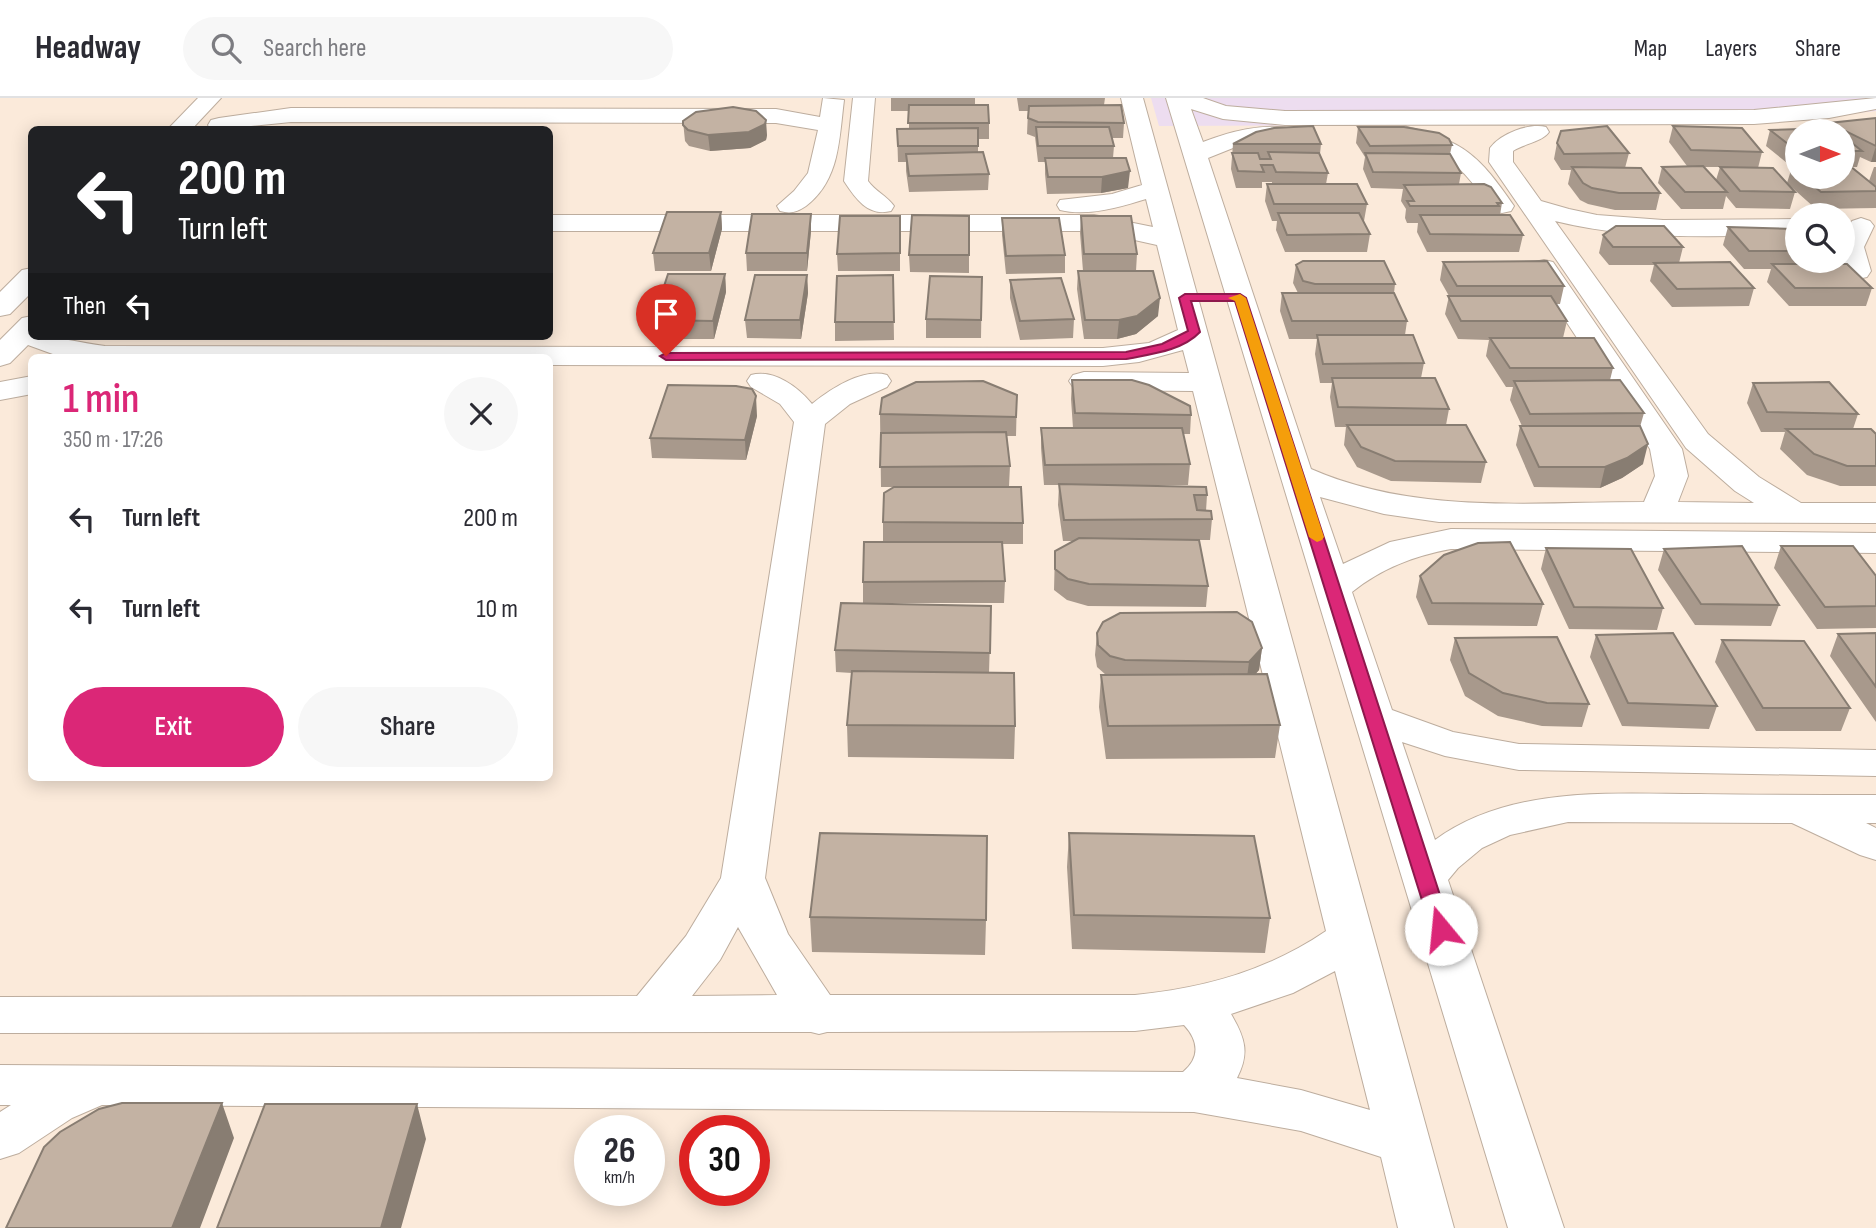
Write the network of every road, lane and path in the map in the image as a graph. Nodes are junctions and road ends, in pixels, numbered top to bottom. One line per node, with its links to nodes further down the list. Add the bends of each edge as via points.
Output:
1 (210, 98): 16 (street)
2 (244, 98): 17 (street)
3 (817, 98): 10 (street)
4 (834, 98): 15 (street)
5 (864, 98): 26 (street)
6 (1132, 98): 27 (street)
7 (1179, 98): 11 (street); 24 (street)
8 (1876, 102): 11 (street, via 1793,114 1713,118 1285,118)
9 (269, 105): 10 (street); 14 (street); 18 (street)
10 (777, 110): 12 (street); 15 (street)
11 (1238, 114): 23 (street)
12 (573, 115): 14 (street); 20 (street)
13 (1876, 122): 22 (street, via 1800,130)
14 (477, 124): 19 (street)
15 (829, 125): 25 (street)
16 (182, 126)
17 (218, 126)
18 (219, 126)
19 (496, 126)
20 (531, 126)
21 (1401, 132): 22 (street); 23 (street); 65 (street, via 1446,146 1475,165 1659,438 1673,470 1669,490)
22 (1538, 132): 30 (street, via 1515,139 1500,154)
23 (1246, 137): 24 (street)
24 (1195, 155): 43 (street)
25 (818, 181): 26 (street, via 836,188); 28 (street)
26 (856, 181): 29 (street)
27 (1155, 189): 32 (street); 39 (street)
28 (789, 206): 29 (street); 31 (street)
29 (882, 206): 32 (street)
30 (1532, 206): 37 (street); 40 (street)
31 (553, 207)
32 (1092, 214): 33 (street); 39 (street)
33 (553, 223)
34 (1860, 226): 41 (street, via 1851,247)
35 (1760, 227): 36 (street); 37 (street); 38 (street)
36 (1785, 227)
37 (1622, 228): 40 (street)
38 (1785, 236)
39 (1171, 241): 45 (street)
40 (1561, 247): 66 (street, via 1697,441 1727,470)
41 (1859, 274)
42 (28, 280): 44 (street)
43 (1240, 298): 45 (street); 64 (street)
44 (0, 308)
45 (1189, 315): 56 (street, via 1183,341); 60 (street)
46 (28, 334): 54 (street)
47 (41, 340): 50 (street)
48 (348, 340): 52 (street)
49 (423, 340): 53 (street, via 428,348)
50 (58, 353): 51 (street)
51 (82, 354)
52 (318, 354)
53 (443, 354)
54 (0, 357)
55 (553, 358): 56 (street)
56 (1105, 369): 59 (street); 60 (street)
57 (553, 380): 58 (street)
58 (762, 381): 59 (street); 63 (street, via 791,398)
59 (876, 381): 63 (street, via 839,398)
60 (1207, 382): 80 (street)
61 (28, 386): 62 (street)
62 (0, 391)
63 (810, 421): 78 (street)
64 (1297, 475): 68 (street, via 1357,499 1407,509); 70 (street)
65 (1656, 513): 66 (street); 68 (street)
66 (1795, 513): 67 (street)
67 (1876, 513)
68 (1445, 526): 69 (street); 70 (street, via 1365,564)
69 (1876, 543)
70 (1333, 589): 71 (street)
71 (1374, 718): 72 (street, via 1482,752); 79 (street)
72 (1547, 760): 73 (street); 74 (street)
73 (1876, 764)
74 (1568, 808): 75 (street); 79 (street, via 1520,817 1477,833 1442,857)
75 (1797, 809): 76 (street); 77 (street)
76 (1876, 809)
77 (1876, 845)
78 (743, 878): 83 (street, via 703,948); 84 (street, via 769,946)
79 (1425, 879): 91 (street)
80 (1352, 936): 81 (street, via 1293,975); 89 (street)
81 (1195, 1006): 84 (street, via 1135,1013); 87 (street, via 1208,1018 1222,1046 1216,1073)
82 (0, 1015): 83 (street)
83 (649, 1015): 84 (street)
84 (819, 1016)
85 (0, 1085): 86 (street)
86 (96, 1086): 87 (street); 88 (street, via 54,1104)
87 (1194, 1092): 89 (street, via 1300,1109)
88 (0, 1138)
89 (1404, 1144): 90 (street)
90 (1426, 1228)
91 (1536, 1228)

